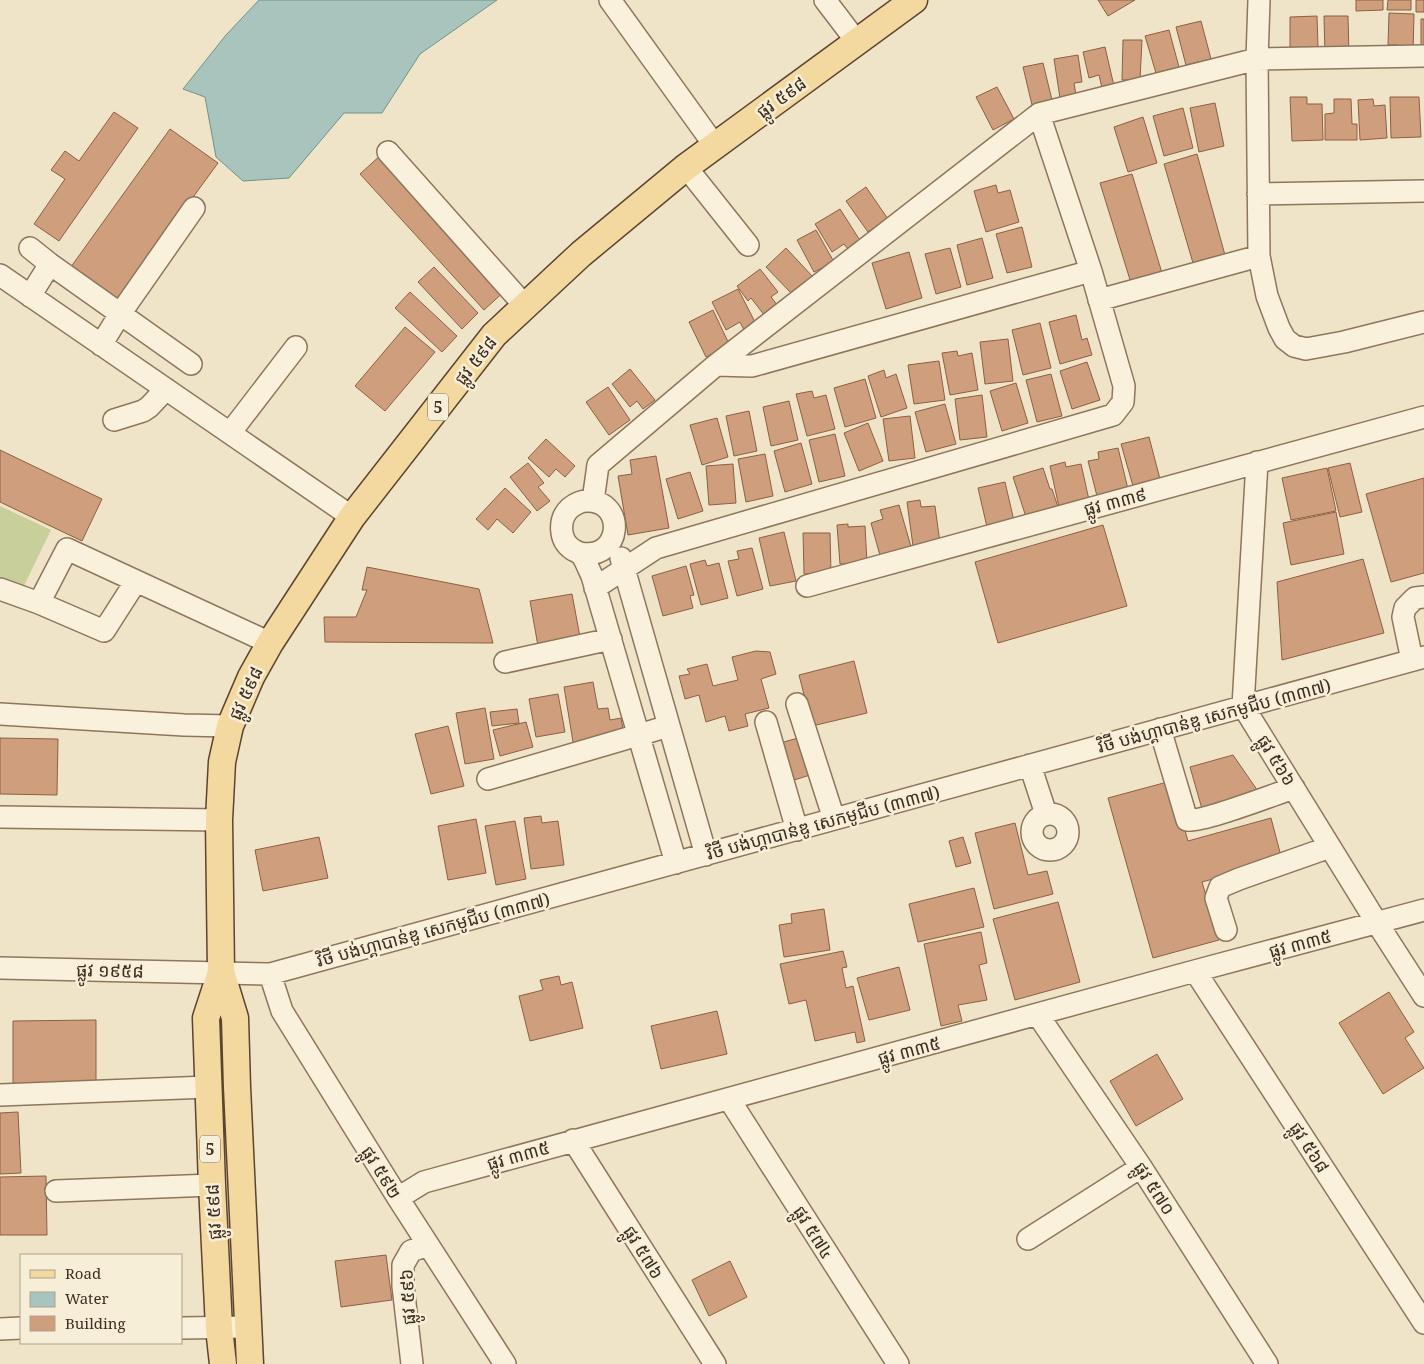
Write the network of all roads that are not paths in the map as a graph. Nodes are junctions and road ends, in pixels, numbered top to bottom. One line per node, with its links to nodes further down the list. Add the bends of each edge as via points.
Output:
1 (610, 0): 9 (street)
2 (825, 0): 5 (street)
3 (914, 0): 5 (main road, ផ្លូវ ៥៩៨ / 5)
4 (1259, 0): 7 (street)
5 (857, 42): 9 (main road, ផ្លូវ ៥៩៨ / 5)
6 (1424, 56): 7 (street)
7 (1257, 59): 8 (street); 13 (street)
8 (1039, 114): 19 (street); 29 (street)
9 (715, 146): 11 (main road, ផ្លូវ ៥៩៨ / 5)
10 (388, 152): 23 (street)
11 (686, 167): 15 (street); 23 (main road, ផ្លូវ ៥៩៨ / 5, via 581,254)
12 (1424, 191): 13 (street)
13 (1258, 194): 17 (street)
14 (194, 208): 24 (street)
15 (748, 245)
16 (30, 248): 18 (street)
17 (1258, 256): 22 (street); 25 (street, via 1270,304 1285,339 1294,346 1306,348 1344,342)
18 (50, 264): 21 (street); 24 (street)
19 (1090, 271): 22 (street); 29 (street, via 752,366)
20 (0, 275): 21 (street)
21 (30, 296): 26 (street)
22 (1099, 300): 39 (street, via 1124,386 1123,402 1113,415 656,548)
23 (525, 306): 36 (main road, ផ្លូវ ៥៩៨ / 5, via 494,335)
24 (120, 314): 26 (street); 28 (street)
25 (1424, 322)
26 (101, 345): 30 (street)
27 (296, 348): 33 (street)
28 (191, 364)
29 (716, 365): 35 (street, via 598,465)
30 (166, 389): 32 (street, via 143,411); 33 (street)
31 (1424, 417): 34 (street, ផ្លូវ ៣៣៩)
32 (114, 420)
33 (230, 433): 36 (street)
34 (1257, 462): 41 (street, ផ្លូវ ៣៣៩); 51 (street)
35 (593, 501): 37 (street, via 608,509 613,516); 38 (street, via 576,504 563,517 561,526 566,543)
36 (352, 517): 47 (main road, ផ្លូវ ៥៩៨ / 5)
37 (614, 533): 38 (street, via 602,551); 39 (street)
38 (580, 553): 42 (street)
39 (624, 570): 42 (street); 55 (street)
40 (136, 581): 45 (street, via 104,631); 45 (street, via 67,549); 47 (street)
41 (807, 586)
42 (595, 588): 46 (street)
43 (0, 589): 45 (street)
44 (1424, 597): 48 (street, via 1415,598 1405,608 1403,617)
45 (39, 603)
46 (611, 639): 49 (street); 57 (street)
47 (270, 643): 54 (main road, ផ្លូវ ៥៩៨ / 5)
48 (1418, 659): 51 (street, វិថី បង់ហ្គាបាន់ឌូ សេកមូជីប (៣៣៧))
49 (505, 662)
50 (797, 704): 63 (street)
51 (1243, 706): 56 (street, វិថី បង់ហ្គាបាន់ឌូ សេកមូជីប (៣៣៧)); 60 (street, ផ្លូវ ៥៦៦)
52 (0, 714): 54 (street)
53 (766, 722): 65 (street)
54 (230, 726): 64 (main road, ផ្លូវ ៥៩៨ / 5, via 222,762)
55 (668, 726): 57 (street); 67 (street)
56 (1160, 729): 58 (street, វិថី បង់ហ្គាបាន់ឌូ សេកមូជីប (៣៣៧)); 60 (street, via 1187,820)
57 (638, 734): 59 (street); 68 (street)
58 (1030, 765): 61 (street); 63 (street, វិថី បង់ហ្គាបាន់ឌូ សេកមូជីប (៣៣៧))
59 (488, 779)
60 (1294, 788): 66 (street, ផ្លូវ ៥៦៦)
61 (1046, 814)
62 (0, 817): 64 (street)
63 (834, 819): 65 (street, វិថី បង់ហ្គាបាន់ឌូ សេកមូជីប (៣៣៧))
64 (219, 820): 74 (main road, ផ្លូវ ៥៩៨ / 5)
65 (797, 830): 67 (street, វិថី បង់ហ្គាបាន់ឌូ សេកមូជីប (៣៣៧))
66 (1330, 847): 70 (street, ផ្លូវ ៥៦៦); 71 (street, via 1220,887 1216,898)
67 (706, 855): 68 (street, វិថី បង់ហ្គាបាន់ឌូ សេកមូជីប (៣៣៧))
68 (676, 863): 75 (street, វិថី បង់ហ្គាបាន់ឌូ សេកមូជីប (៣៣៧))
69 (1424, 910): 70 (street, ផ្លូវ ៣៣៥)
70 (1377, 923): 73 (street, ផ្លូវ ៣៣៥); 76 (street, ផ្លូវ ៥៦៦)
71 (1226, 930)
72 (0, 968): 74 (street, ផ្លូវ ១៩៥៨)
73 (1195, 971): 77 (street, ផ្លូវ ៣៣៥); 88 (street, ផ្លូវ ៥៦៨)
74 (221, 972): 75 (street, វិថី បង់ហ្គាបាន់ឌូ សេកមូជីប (៣៣៧)); 78 (main road, ផ្លូវ ៥៩៨ / 5, via 206,1018); 89 (main road, ផ្លូវ ៥៩៨ / 5, via 235,1018)
75 (270, 974): 85 (street, ផ្លូវ ៥៩២, via 282,1011)
76 (1424, 996)
77 (1038, 1015): 80 (street, ផ្លូវ ៣៣៥); 82 (street, ផ្លូវ ៥៧០)
78 (208, 1087): 79 (street); 83 (main road, ផ្លូវ ៥៩៨ / 5)
79 (0, 1096)
80 (729, 1099): 81 (street, ផ្លូវ ៣៣៥); 99 (street, ផ្លូវ ៥៧៤)
81 (574, 1140): 85 (street, ផ្លូវ ៣៣៥, via 424,1182); 98 (street, ផ្លូវ ៥៧៦)
82 (1141, 1167): 86 (street); 100 (street, ផ្លូវ ៥៧០)
83 (212, 1185): 84 (street); 93 (main road, ផ្លូវ ៥៩៨ / 5)
84 (56, 1190)
85 (398, 1198): 87 (street, ផ្លូវ ៥៩២)
86 (1028, 1238)
87 (428, 1245): 96 (street, ផ្លូវ ៥៩៦, via 411,1251 403,1264); 97 (street, ផ្លូវ ៥៩២)
88 (1424, 1323)
89 (248, 1327): 93 (street); 95 (main road, ផ្លូវ ៥៩៨ / 5)
90 (0, 1328): 91 (street)
91 (20, 1328)
92 (182, 1328): 93 (street)
93 (219, 1328): 94 (main road, ផ្លូវ ៥៩៨ / 5)
94 (223, 1364)
95 (250, 1364)
96 (412, 1364)
97 (505, 1364)
98 (715, 1364)
99 (898, 1364)
100 (1267, 1364)

